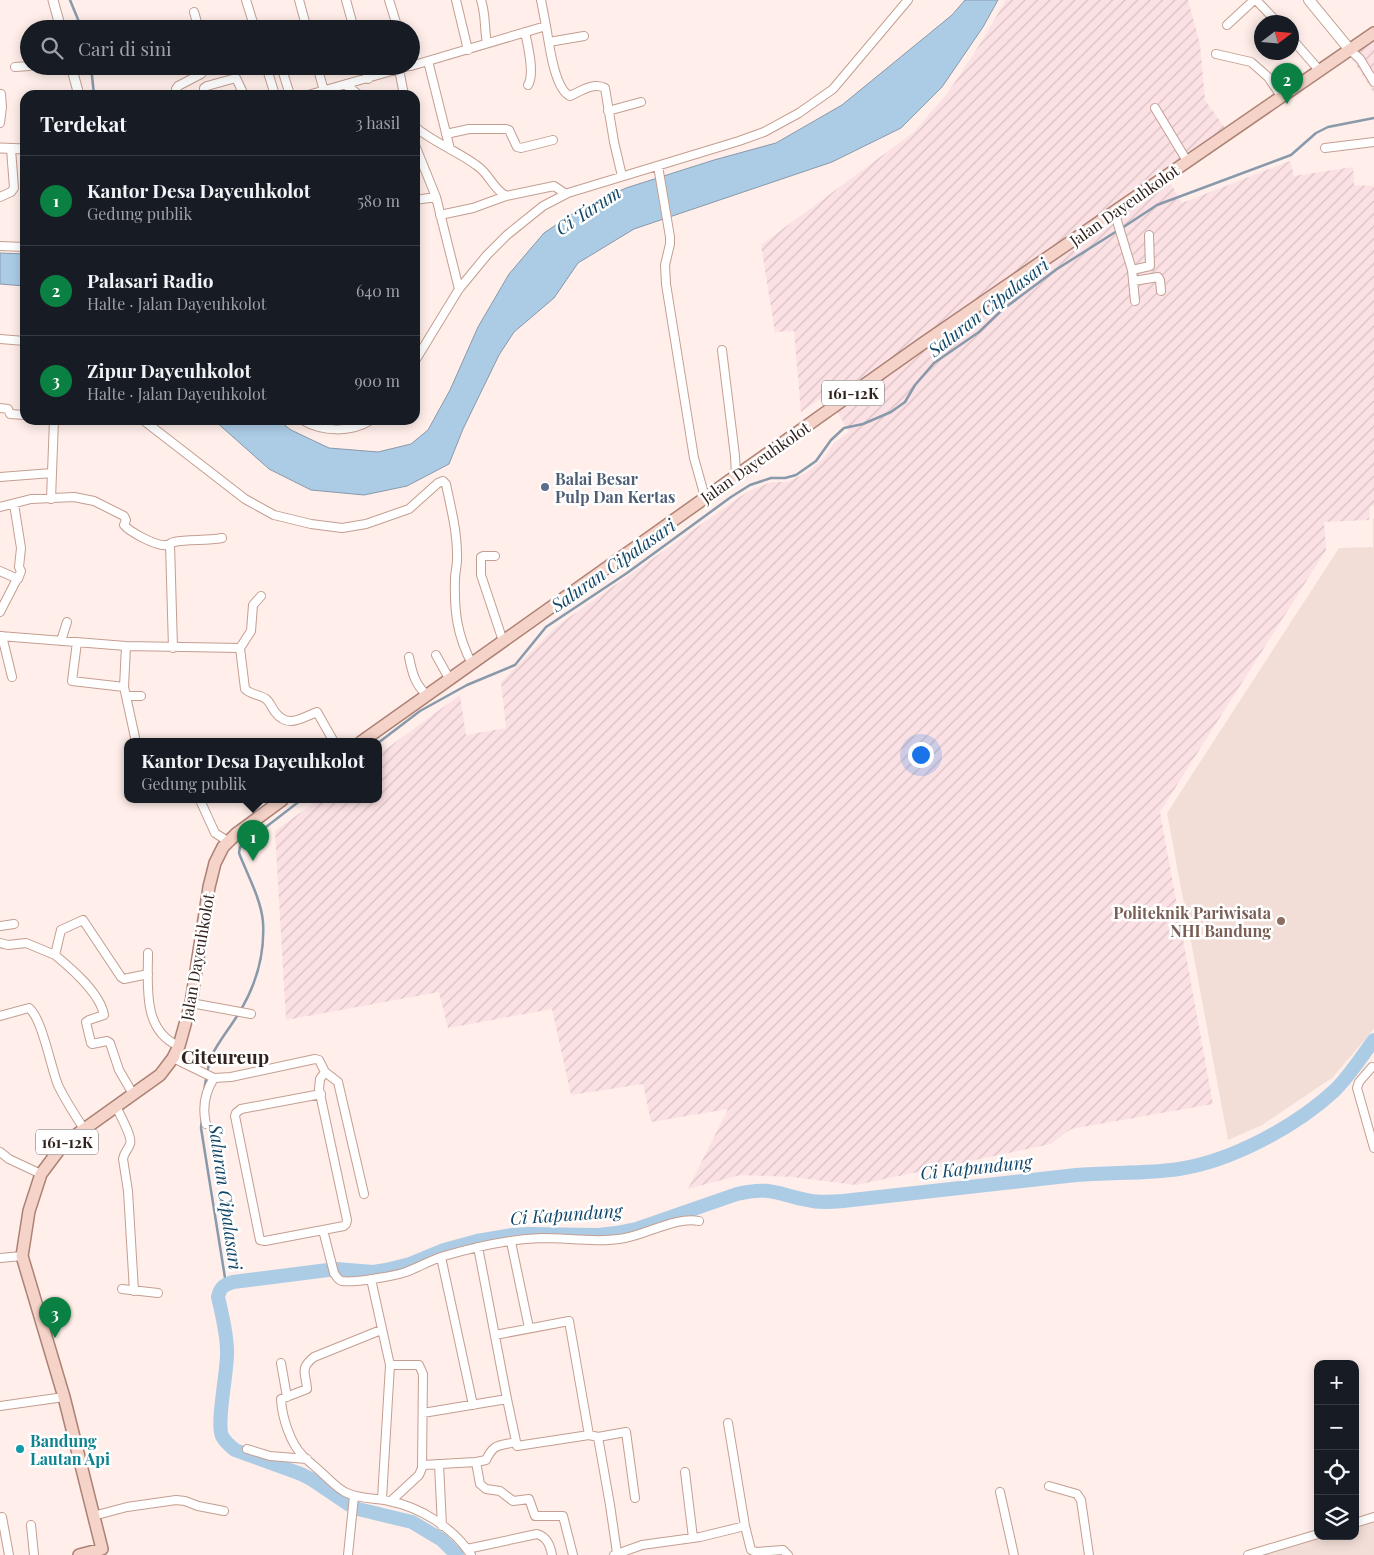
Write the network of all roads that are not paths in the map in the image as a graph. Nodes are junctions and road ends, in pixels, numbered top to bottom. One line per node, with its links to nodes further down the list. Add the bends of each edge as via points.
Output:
1 (54, 0): 14 (street)
2 (246, 0): 16 (street)
3 (299, 0): 17 (street)
4 (346, 0): 18 (street)
5 (390, 0): 19 (street)
6 (456, 0): 28 (street)
7 (481, 0): 26 (street)
8 (541, 0): 21 (street)
9 (908, 0): 75 (street, via 844,76 823,97 799,113 764,132)
10 (1255, 0): 13 (street); 20 (street)
11 (1309, 0): 29 (main road)
12 (194, 12): 15 (street)
13 (1270, 15)
14 (59, 20)
15 (196, 20)
16 (252, 20)
17 (305, 20)
18 (352, 20)
19 (396, 20)
20 (1227, 25)
21 (546, 26): 22 (street); 25 (street)
22 (526, 32): 26 (street); 47 (street, via 530,66)
23 (1374, 33): 29 (main road, Jalan Dayeuhkolot / 161-12K)
24 (584, 36): 25 (street)
25 (549, 42): 62 (street, via 564,92 570,96 600,85 604,88)
26 (487, 43): 28 (street)
27 (1299, 47): 35 (street)
28 (468, 50): 31 (street)
29 (1350, 50): 35 (main road, Jalan Dayeuhkolot / 161-12K); 45 (street, via 1360,59)
30 (1216, 54): 59 (street, via 1251,62 1268,77)
31 (428, 61): 32 (street); 65 (street)
32 (420, 63)
33 (15, 67): 34 (street)
34 (20, 67)
35 (1319, 70): 59 (main road, Jalan Dayeuhkolot / 161-12K)
36 (73, 75): 48 (street)
37 (199, 75): 49 (street, via 178,86)
38 (268, 75): 52 (street)
39 (284, 75): 53 (street)
40 (320, 75): 54 (street)
41 (367, 75): 44 (street)
42 (380, 75): 44 (street)
43 (400, 75): 57 (street)
44 (368, 79): 46 (street)
45 (1374, 82)
46 (346, 85): 55 (street); 56 (street)
47 (528, 85)
48 (78, 90)
49 (177, 90)
50 (205, 90): 51 (street, via 206,86 236,78)
51 (242, 90)
52 (273, 90)
53 (289, 90)
54 (324, 90)
55 (328, 90)
56 (352, 90)
57 (403, 90)
58 (1, 94): 63 (street)
59 (1281, 96): 73 (main road, Jalan Dayeuhkolot / 161-12K)
60 (641, 102): 62 (street)
61 (1155, 108): 73 (street)
62 (608, 111): 76 (street)
63 (0, 122)
64 (420, 131): 71 (street)
65 (446, 134): 66 (street, via 469,129 506,129 510,130 520,148); 71 (street)
66 (552, 140)
67 (1374, 142): 69 (street)
68 (0, 148): 70 (street)
69 (1325, 148)
70 (11, 149): 72 (street); 78 (street, via 14,188)
71 (450, 149): 79 (street, via 486,172 495,189)
72 (20, 150)
73 (1187, 161): 82 (main road, Jalan Dayeuhkolot / 161-12K)
74 (420, 163): 80 (street)
75 (658, 166): 76 (street); 107 (street, via 670,244 664,271 666,290 694,458)
76 (622, 176): 77 (street)
77 (566, 194): 79 (street, via 556,186); 89 (street, via 543,206 507,236)
78 (0, 196)
79 (506, 196): 83 (street, via 473,208)
80 (436, 197): 81 (street); 83 (street)
81 (420, 199)
82 (1114, 211): 87 (street); 105 (main road, Jalan Dayeuhkolot / 161-12K)
83 (440, 214): 89 (street)
84 (1149, 235): 87 (street, via 1150,266)
85 (0, 246): 86 (street)
86 (20, 247)
87 (1132, 270): 88 (street)
88 (1134, 281): 90 (street, via 1158,277); 91 (street)
89 (459, 289): 95 (street)
90 (1162, 291)
91 (1135, 301)
92 (0, 339): 93 (street)
93 (20, 341)
94 (722, 350): 105 (street)
95 (420, 353)
96 (0, 408): 97 (street, via 8,409 10,414)
97 (20, 415)
98 (54, 425): 104 (street)
99 (149, 425): 128 (street, via 245,499 274,515 311,524 347,527 366,524 409,509 438,483 446,483 456,528 456,624)
100 (313, 425): 103 (street)
101 (334, 425): 103 (street)
102 (362, 425): 103 (street)
103 (334, 430)
104 (52, 473): 106 (street); 108 (street)
105 (736, 475): 107 (main road, Jalan Dayeuhkolot / 161-12K)
106 (0, 477)
107 (705, 497): 121 (main road, Jalan Dayeuhkolot / 161-12K)
108 (51, 499): 109 (street, via 31,499); 112 (street, via 74,497 94,501 124,516 124,525 129,530 145,539)
109 (14, 504): 110 (street); 115 (street, via 21,548 21,571)
110 (0, 507)
111 (222, 538): 112 (street)
112 (170, 544): 124 (street)
113 (495, 556): 121 (street, via 480,557 481,575)
114 (0, 571): 115 (street)
115 (17, 579): 117 (street)
116 (261, 596): 125 (street, via 253,605 251,631)
117 (0, 612)
118 (67, 622): 120 (street)
119 (1, 636): 120 (street); 129 (street)
120 (61, 641): 122 (street)
121 (503, 641): 128 (main road, Jalan Dayeuhkolot / 161-12K)
122 (77, 642): 123 (street); 131 (street, via 72,682)
123 (126, 646): 124 (street); 131 (street)
124 (173, 648): 125 (street)
125 (240, 648): 136 (street, via 246,691 266,699 286,722 317,712)
126 (436, 655): 130 (street)
127 (409, 657): 132 (street, via 419,689)
128 (472, 664): 130 (main road, Jalan Dayeuhkolot / 161-12K)
129 (12, 677)
130 (450, 680): 132 (main road, Jalan Dayeuhkolot / 161-12K)
131 (124, 687): 133 (street)
132 (427, 695): 137 (main road, Jalan Dayeuhkolot / 161-12K)
133 (126, 696): 134 (street); 135 (street)
134 (141, 696)
135 (135, 738)
136 (332, 738)
137 (367, 738)
138 (201, 803): 140 (street, via 215,833)
139 (278, 803): 140 (main road, Jalan Dayeuhkolot / 161-12K)
140 (229, 842): 147 (main road, Jalan Dayeuhkolot / 161-12K, via 215,863 212,874)
141 (14, 924): 142 (street)
142 (0, 926)
143 (0, 943): 145 (street, via 26,943)
144 (148, 952): 146 (street)
145 (55, 955): 146 (street, via 61,930 83,920 121,978); 155 (street, via 78,976 101,1006 104,1016 86,1022 91,1043 110,1043 123,1079)
146 (148, 974): 150 (street, via 152,1017 167,1040)
147 (191, 1003): 148 (street); 150 (main road, Jalan Dayeuhkolot / 161-12K)
148 (243, 1013)
149 (0, 1016): 159 (street, via 32,1009 58,1085)
150 (179, 1046): 151 (main road, Jalan Dayeuhkolot / 161-12K)
151 (173, 1058): 154 (street); 155 (main road, Jalan Dayeuhkolot / 161-12K, via 160,1075)
152 (1372, 1067): 160 (street, via 1356,1088)
153 (325, 1072): 154 (street, via 316,1059 231,1078); 156 (street, via 318,1083); 163 (street, via 338,1082)
154 (210, 1076): 158 (street, via 205,1102)
155 (133, 1094): 157 (main road, Jalan Dayeuhkolot / 161-12K)
156 (321, 1094): 165 (street, via 347,1220 344,1226); 165 (street, via 241,1109 235,1116 260,1240)
157 (116, 1106): 159 (main road, Jalan Dayeuhkolot / 161-12K); 173 (street, via 131,1139 123,1159)
158 (206, 1124)
159 (84, 1129): 162 (main road, Jalan Dayeuhkolot / 161-12K, via 59,1150)
160 (1374, 1148)
161 (0, 1152): 162 (street)
162 (41, 1174): 168 (main road, Jalan Dayeuhkolot / 161-12K, via 29,1212)
163 (364, 1194)
164 (699, 1221): 166 (street, via 679,1222 608,1240 540,1238)
165 (323, 1230): 171 (street, via 336,1278 342,1281)
166 (511, 1242): 167 (street); 175 (street)
167 (478, 1247): 169 (street); 177 (street)
168 (22, 1256): 170 (street); 180 (main road, Jalan Dayeuhkolot / 161-12K)
169 (441, 1257): 171 (street, via 404,1273); 183 (street)
170 (0, 1258)
171 (371, 1279): 176 (street)
172 (122, 1289): 173 (street)
173 (134, 1291): 174 (street)
174 (158, 1293)
175 (529, 1328): 177 (street); 187 (street, via 569,1322)
176 (382, 1330): 179 (street); 181 (street, via 314,1357 304,1368 307,1390)
177 (495, 1335): 182 (street)
178 (281, 1363): 181 (street)
179 (390, 1365): 185 (street, via 419,1365 423,1374); 200 (street)
180 (64, 1397): 184 (street); 203 (main road, Jalan Dayeuhkolot / 161-12K)
181 (287, 1397): 191 (street, via 280,1401 287,1426 299,1451)
182 (507, 1399): 183 (street); 189 (street)
183 (473, 1405): 185 (street)
184 (0, 1406)
185 (423, 1413): 194 (street)
186 (728, 1423): 209 (street)
187 (588, 1435): 188 (street); 189 (street, via 517,1446)
188 (598, 1437): 199 (street, via 626,1432); 214 (street)
189 (516, 1442): 192 (street, via 497,1446 486,1460)
190 (247, 1449): 191 (street, via 270,1456)
191 (307, 1459): 198 (street)
192 (476, 1462): 193 (street); 220 (street, via 483,1487 500,1491 513,1501 529,1500 535,1516 563,1516)
193 (439, 1464): 194 (street); 208 (street)
194 (423, 1465): 201 (street, via 419,1475)
195 (685, 1472): 211 (street)
196 (1049, 1486): 223 (street, via 1077,1494 1081,1500)
197 (1000, 1492): 222 (street)
198 (354, 1497): 200 (street); 218 (street)
199 (635, 1498)
200 (382, 1500): 201 (street)
201 (391, 1501): 208 (street, via 424,1514)
202 (224, 1511): 203 (street, via 176,1500)
203 (93, 1516): 212 (main road, Jalan Dayeuhkolot / 161-12K)
204 (2, 1517): 215 (street)
205 (1374, 1517): 206 (street)
206 (1359, 1522)
207 (31, 1525): 216 (street)
208 (442, 1526): 213 (street)
209 (745, 1526): 211 (street); 221 (street, via 753,1552 782,1550)
210 (1314, 1535): 224 (street)
211 (693, 1538): 214 (street, via 642,1545)
212 (103, 1552): 217 (main road)
213 (469, 1552): 219 (street, via 537,1534 548,1542)
214 (615, 1554)
215 (9, 1555)
216 (34, 1555)
217 (79, 1555)
218 (348, 1555)
219 (552, 1555)
220 (573, 1555)
221 (788, 1555)
222 (1014, 1555)
223 (1090, 1555)
224 (1248, 1555)

